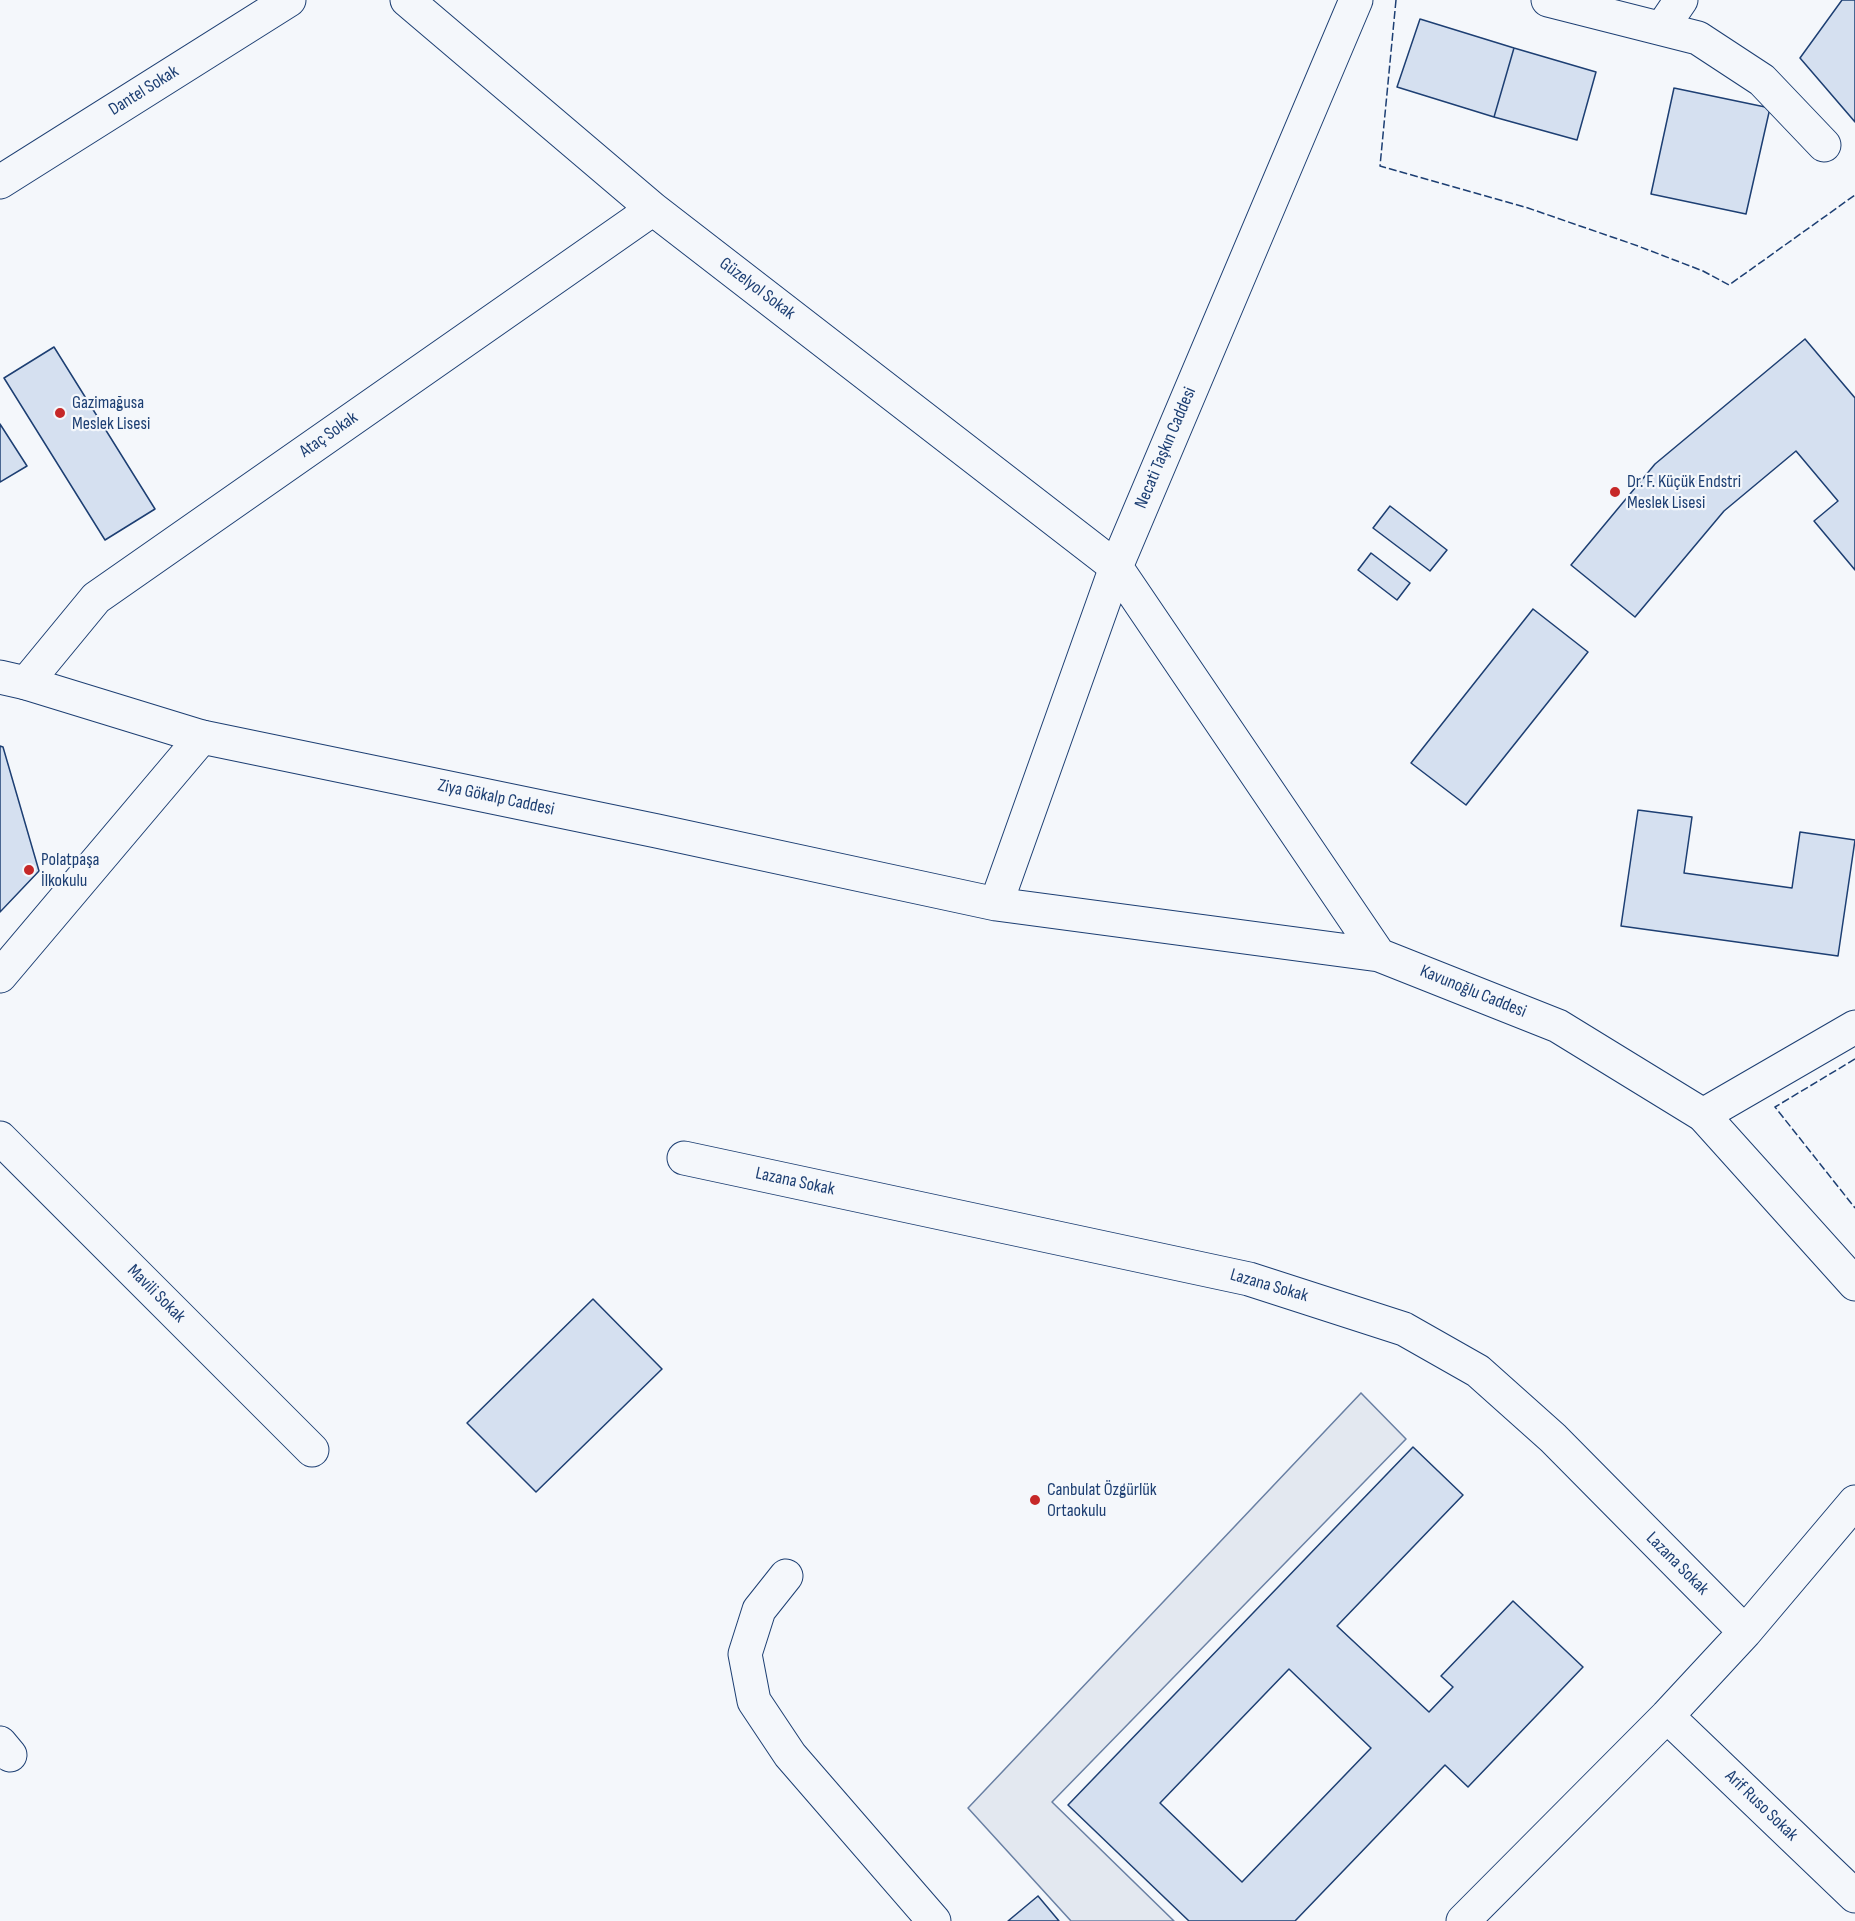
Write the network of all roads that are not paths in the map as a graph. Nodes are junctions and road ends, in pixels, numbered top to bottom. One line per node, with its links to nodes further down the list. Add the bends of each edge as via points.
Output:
1 (289, 0): 8 (street, Dantel Sokak)
2 (407, 0): 9 (street, Güzelyol Sokak)
3 (1356, 0): 10 (street, Necati Taşkın Caddesi)
4 (1548, 0): 6 (street)
5 (1681, 0): 6 (street)
6 (1662, 28): 7 (street, via 1698,38 1762,80)
7 (1824, 145)
8 (0, 182)
9 (652, 209): 10 (street, Güzelyol Sokak); 11 (street, Ataç Sokak, via 96,598)
10 (1116, 567): 13 (street, Necati Taşkın Caddesi); 14 (street, Güzelyol Sokak)
11 (13, 680): 12 (street, Ziya Gökalp Caddesi)
12 (202, 737): 13 (street, Ziya Gökalp Caddesi); 15 (street)
13 (996, 904): 14 (street, Kavunoğlu Caddesi)
14 (1379, 955): 17 (street, Kavunoğlu Caddesi, via 1557,1026)
15 (0, 976)
16 (1855, 1027): 17 (street)
17 (1702, 1115): 20 (street, Kavunoğlu Caddesi)
18 (0, 1138): 21 (street, Mavili Sokak)
19 (684, 1158): 24 (street, Lazana Sokak, via 1249,1279 1404,1329 1478,1371 1553,1438)
20 (1855, 1284)
21 (312, 1450)
22 (1855, 1502): 24 (street)
23 (786, 1576): 27 (street, via 759,1610 745,1654 754,1701 790,1755)
24 (1745, 1632): 25 (street)
25 (1667, 1716): 26 (street, Arif Ruso Sokak); 28 (street)
26 (1855, 1896)
27 (934, 1921)
28 (1463, 1921)

